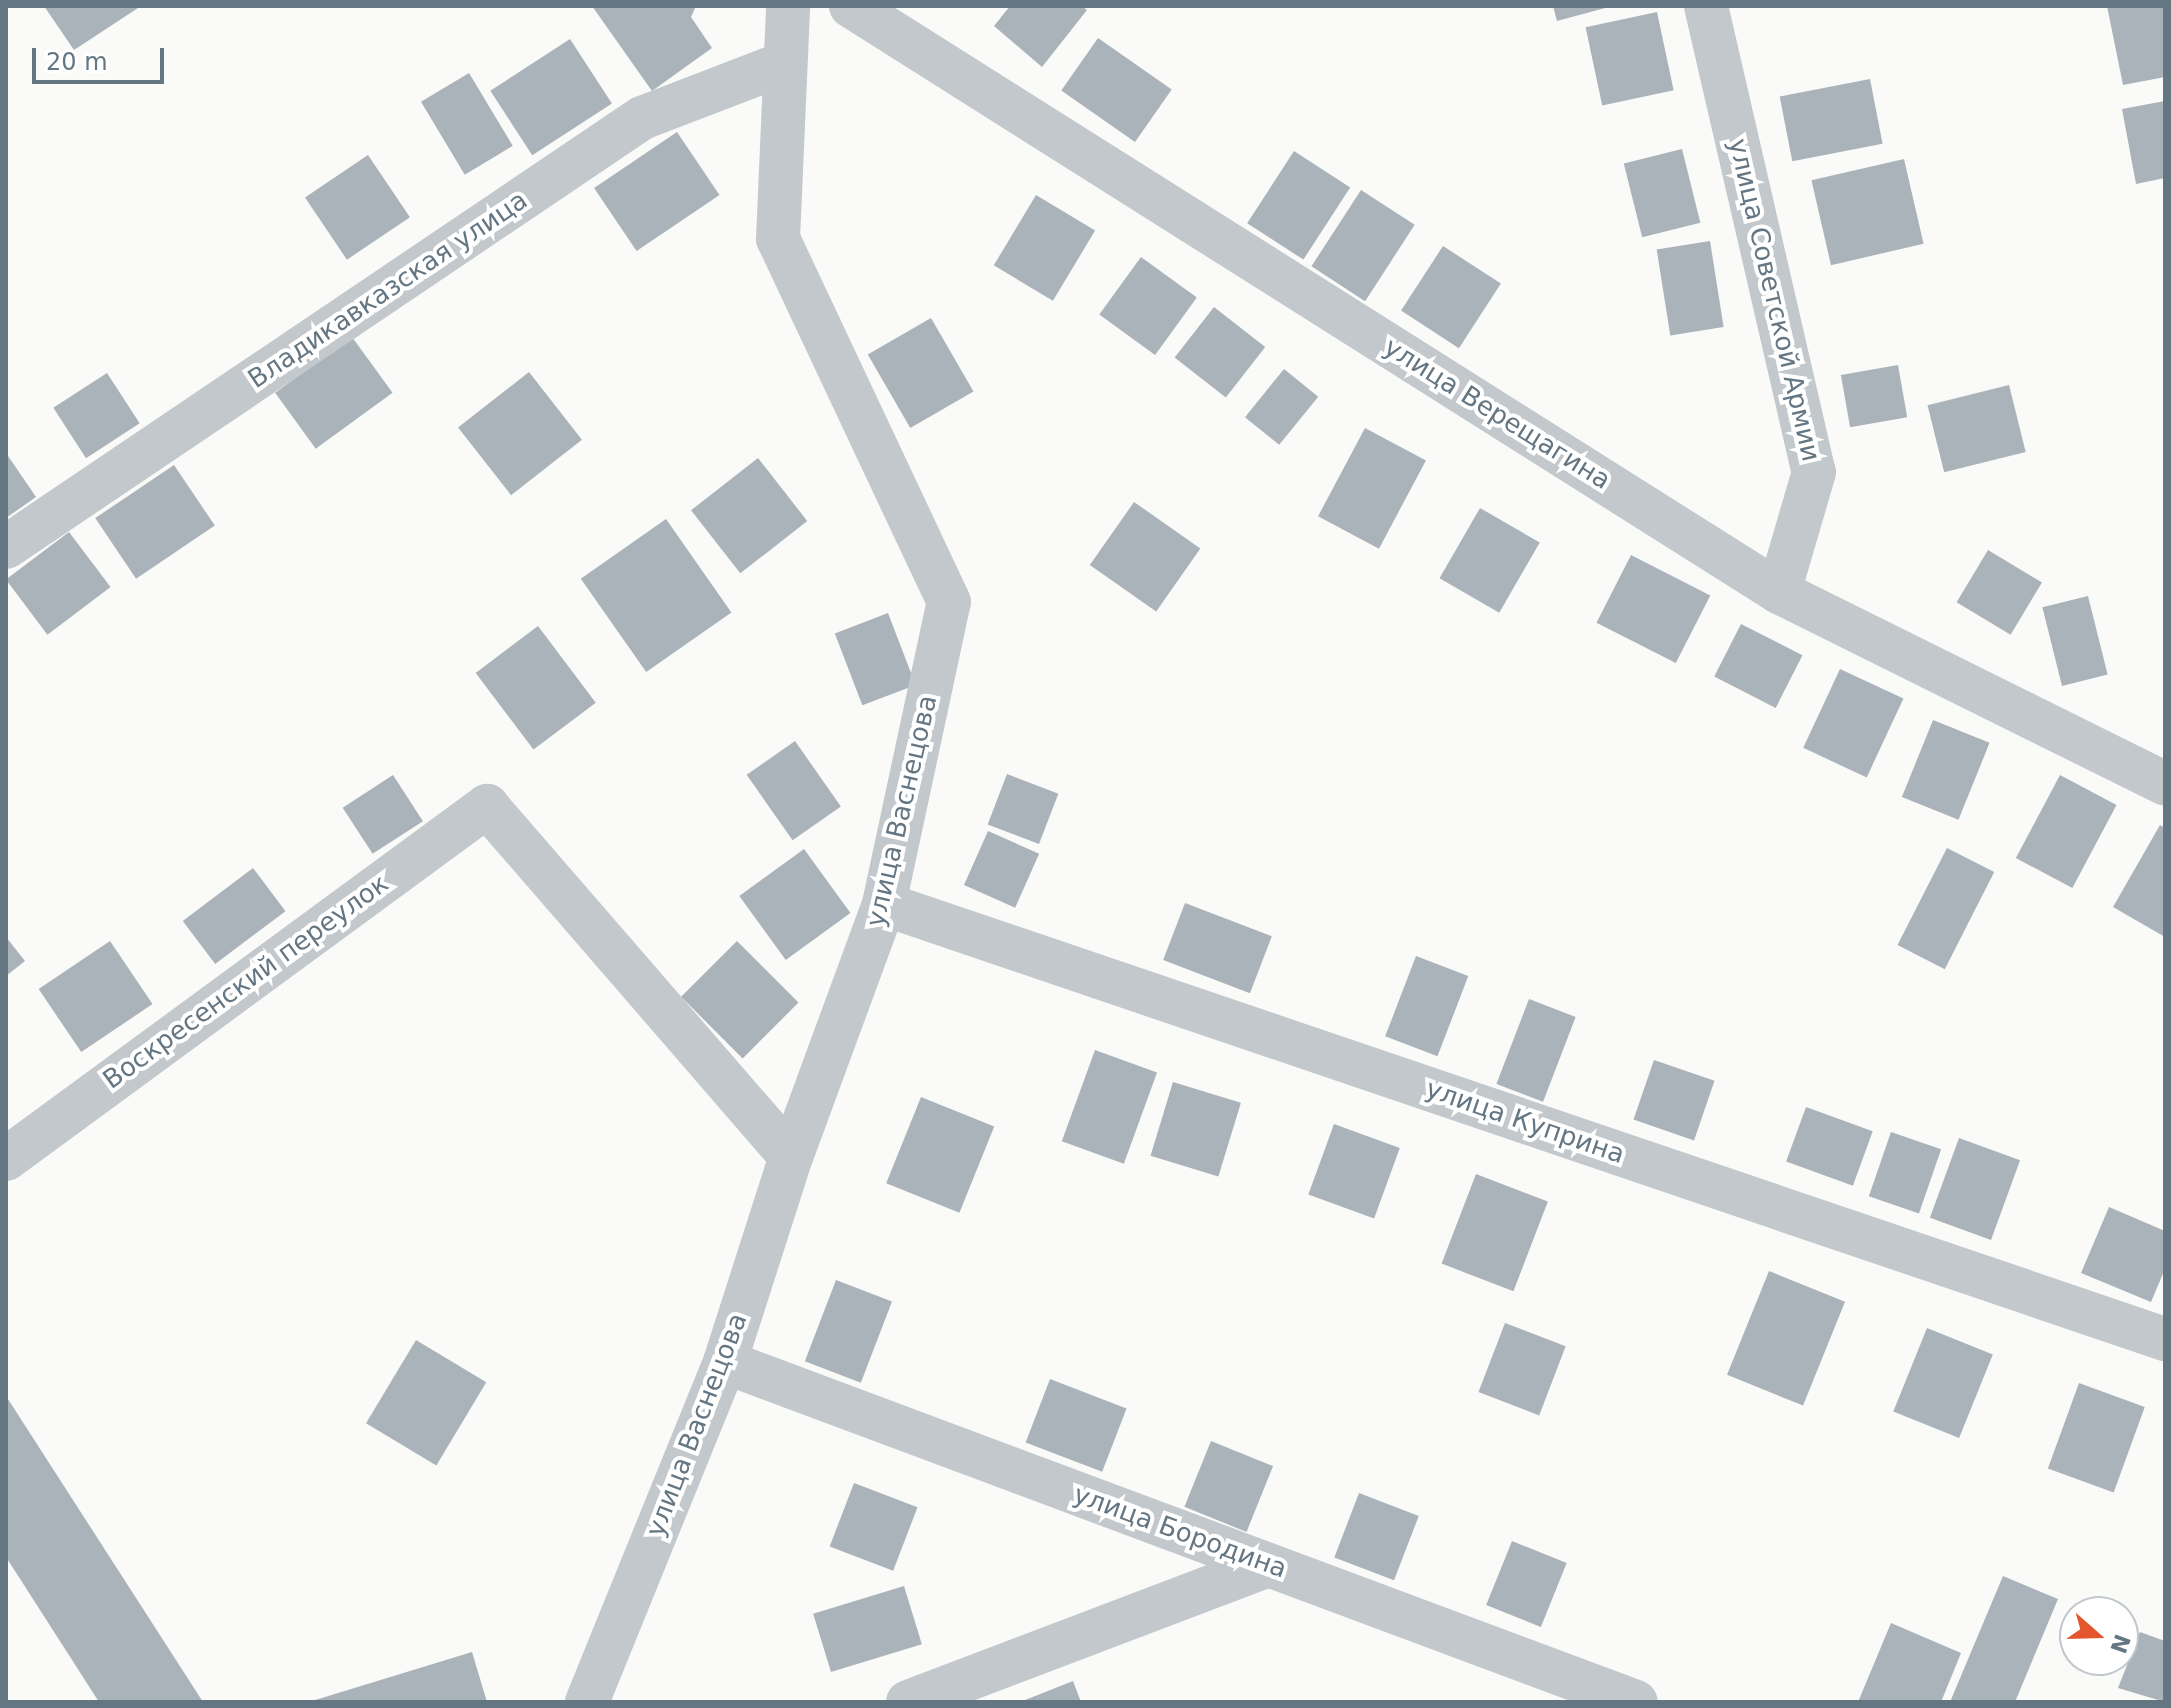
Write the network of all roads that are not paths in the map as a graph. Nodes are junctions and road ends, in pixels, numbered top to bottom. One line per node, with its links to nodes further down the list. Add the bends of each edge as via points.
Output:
1 (788, 6): 4 (street, улица Васнецова)
2 (851, 6): 6 (street, улица Верещагина)
3 (1706, 6): 6 (street, улица Советской Армии, via 1814,472)
4 (785, 63): 5 (street, Владикавказская улица, via 642,118); 8 (street, улица Васнецова, via 778,239 949,602)
5 (6, 547)
6 (1779, 592): 7 (street, улица Верещагина)
7 (2165, 784)
8 (884, 904): 9 (street, улица Васнецова); 11 (street, улица Куприна)
9 (791, 1157): 10 (street, Воскресенский переулок, via 487,806); 12 (street, улица Васнецова)
10 (6, 1159)
11 (2165, 1339)
12 (725, 1362): 13 (street, улица Бородина); 14 (street, улица Васнецова)
13 (1268, 1565): 15 (street); 16 (street, улица Бородина)
14 (587, 1702)
15 (908, 1702)
16 (1636, 1702)

